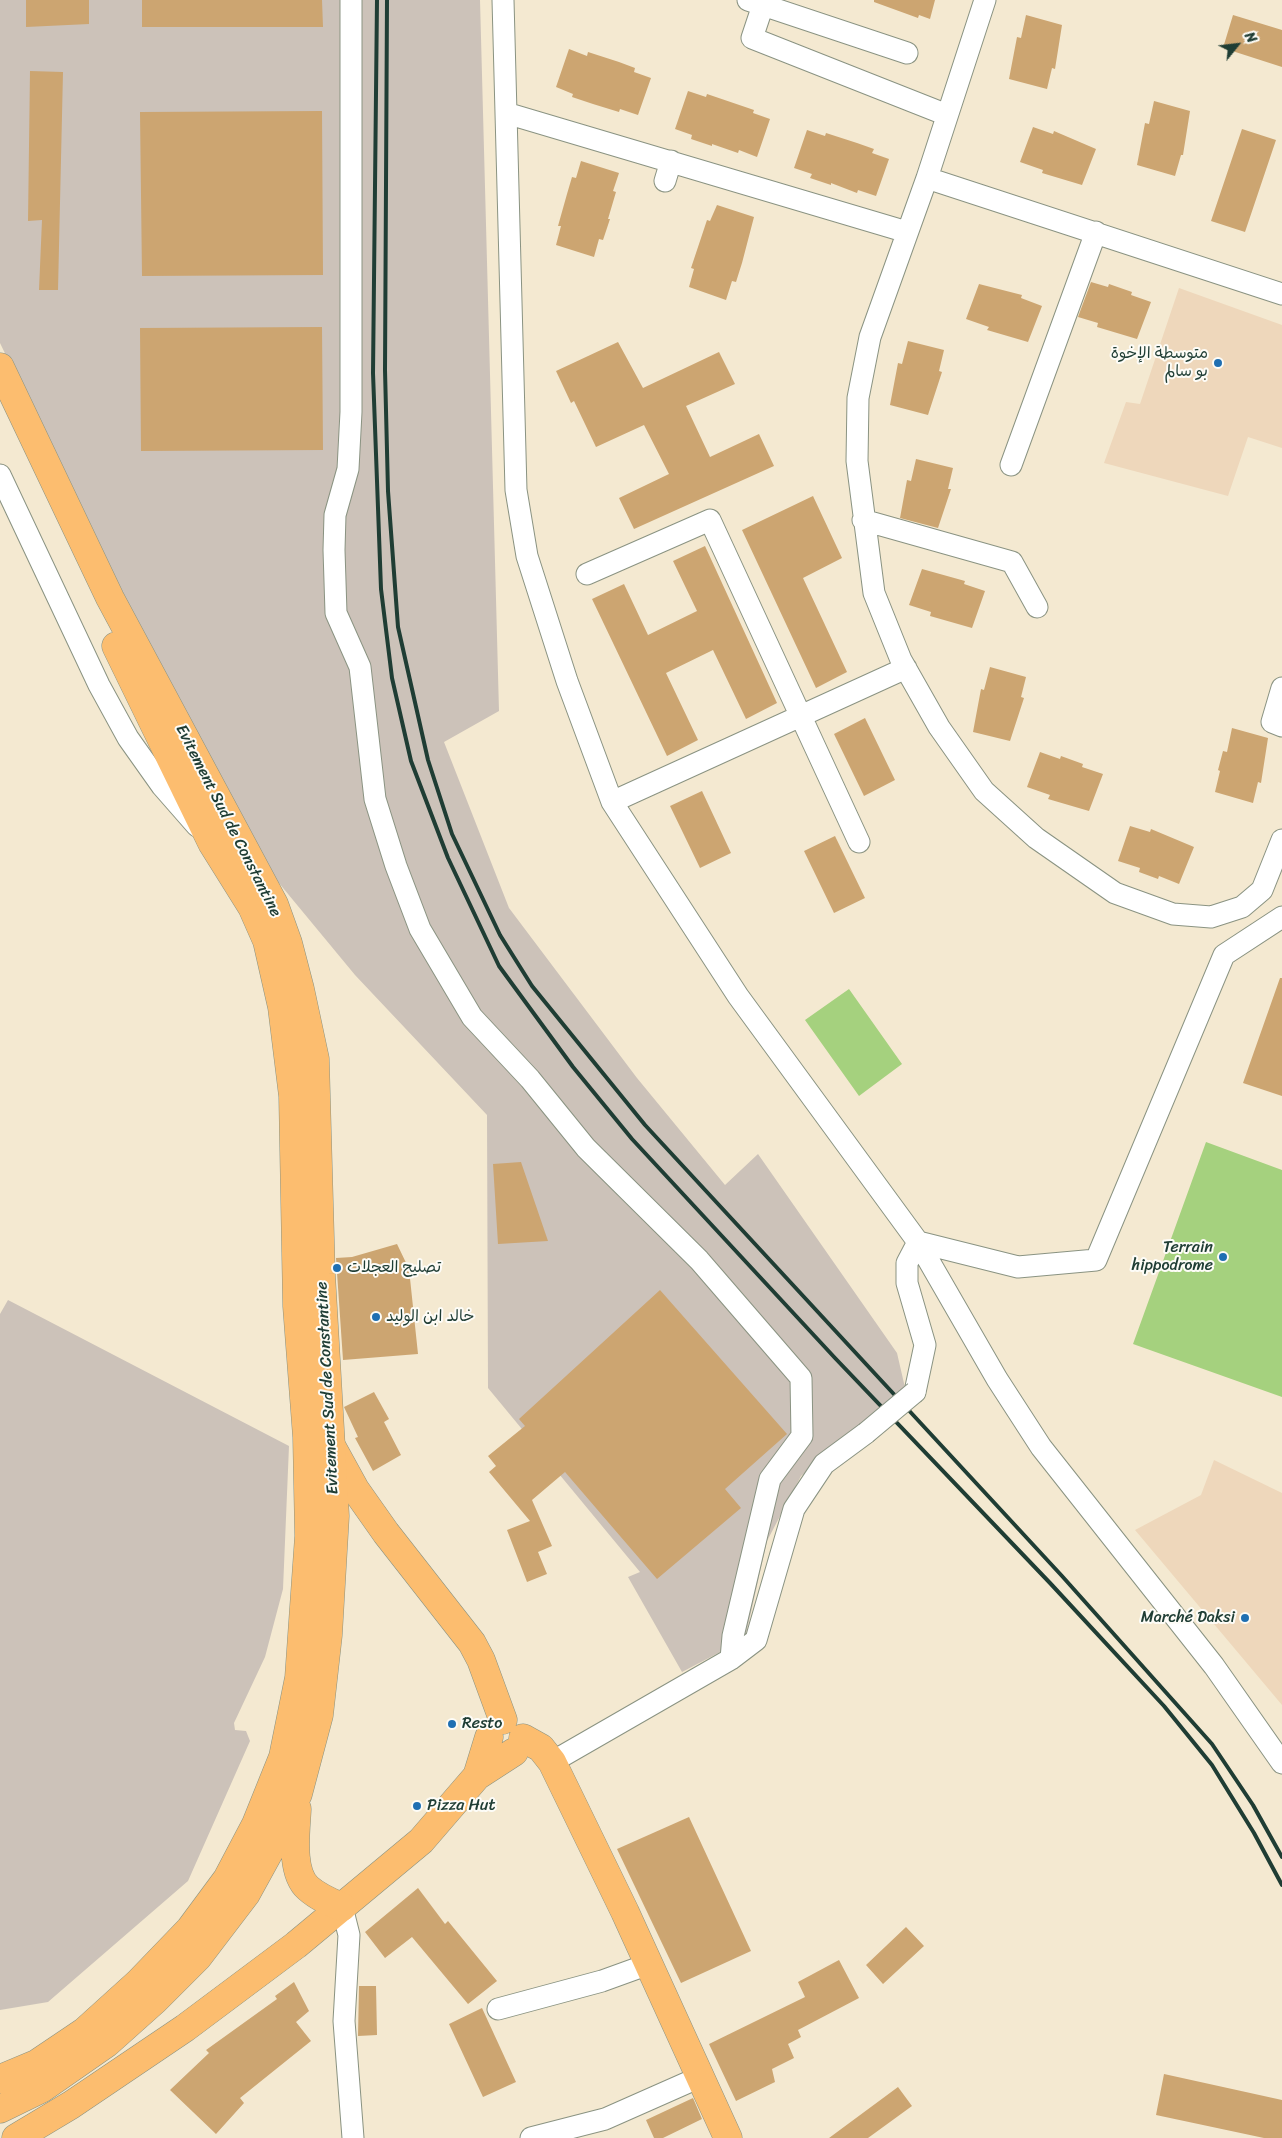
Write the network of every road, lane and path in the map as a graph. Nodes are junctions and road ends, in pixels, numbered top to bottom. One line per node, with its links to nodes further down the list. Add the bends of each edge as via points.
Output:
1 (350, 0): 33 (street, via 350,412 348,469 335,515 336,614 360,667 375,799 420,929 472,1017 530,1079 586,1148 699,1260 801,1378 802,1436 770,1479 733,1636)
2 (503, 0): 6 (street)
3 (985, 0): 7 (street)
4 (756, 2): 5 (street); 7 (street, via 752,38)
5 (907, 53)
6 (506, 113): 8 (street); 25 (street, via 516,490 527,556 566,681)
7 (947, 115): 9 (street)
8 (671, 161): 10 (street); 11 (street)
9 (927, 178): 11 (street); 12 (street)
10 (665, 181)
11 (907, 232): 18 (street, via 870,337 858,398 857,461)
12 (1096, 232): 13 (street); 16 (street)
13 (1282, 294)
14 (0, 367): 32 (main road, Evitement Sud de Constantine, via 110,598 274,904 288,942 315,1059 321,1274)
15 (0, 411): 28 (main road, Evitement Sud de Constantine)
16 (1011, 465)
17 (0, 475): 28 (street, via 99,685 128,738 162,786)
18 (863, 520): 20 (street, via 1012,562); 21 (street, via 874,593)
19 (587, 574): 23 (street, via 710,520)
20 (1037, 607)
21 (906, 668): 23 (street); 29 (street, via 939,727 984,791 1036,838 1115,892 1173,914 1211,917 1242,907 1262,890)
22 (1282, 688): 24 (street, via 1272,722)
23 (801, 716): 25 (street); 27 (street)
24 (1282, 726)
25 (612, 802): 31 (street, via 738,996)
26 (1282, 840): 29 (street)
27 (859, 842)
28 (212, 843): 44 (main road, Evitement Sud de Constantine, via 252,907 267,941 282,1007 293,1096 297,1306 308,1437 309,1536 299,1678 283,1757 256,1824 227,1879 190,1929 138,1983 85,2031 36,2064)
29 (1278, 866)
30 (1282, 917): 31 (street, via 1224,955 1096,1260 1018,1267)
31 (918, 1242): 33 (street, bridge, via 906,1263 907,1283 925,1346 914,1392 824,1464 794,1509 756,1640); 37 (street, via 997,1379 1041,1447 1214,1666)
32 (333, 1449): 34 (main road, via 355,1489 386,1533 472,1643 481,1660); 39 (main road, Evitement Sud de Constantine, via 335,1516 328,1635 318,1715)
33 (731, 1660): 36 (street)
34 (496, 1729): 35 (main road, via 516,1722 522,1729); 38 (main road)
35 (519, 1745): 36 (main road, via 542,1748); 38 (main road)
36 (552, 1762): 41 (main road)
37 (1282, 1763)
38 (477, 1776): 40 (main road, via 421,1841)
39 (298, 1794): 40 (main road, via 296,1864 306,1887); 45 (main road, Evitement Sud de Constantine, via 246,1894 198,1957 107,2043 41,2089)
40 (342, 1907): 46 (main road, via 185,2028); 47 (street, via 349,1935 344,2021)
41 (649, 1964): 42 (street, via 602,1981); 43 (main road)
42 (498, 2009)
43 (700, 2077): 48 (street, via 605,2119); 49 (main road)
44 (0, 2079)
45 (0, 2109)
46 (16, 2138)
47 (353, 2138)
48 (531, 2138)
49 (728, 2138)

